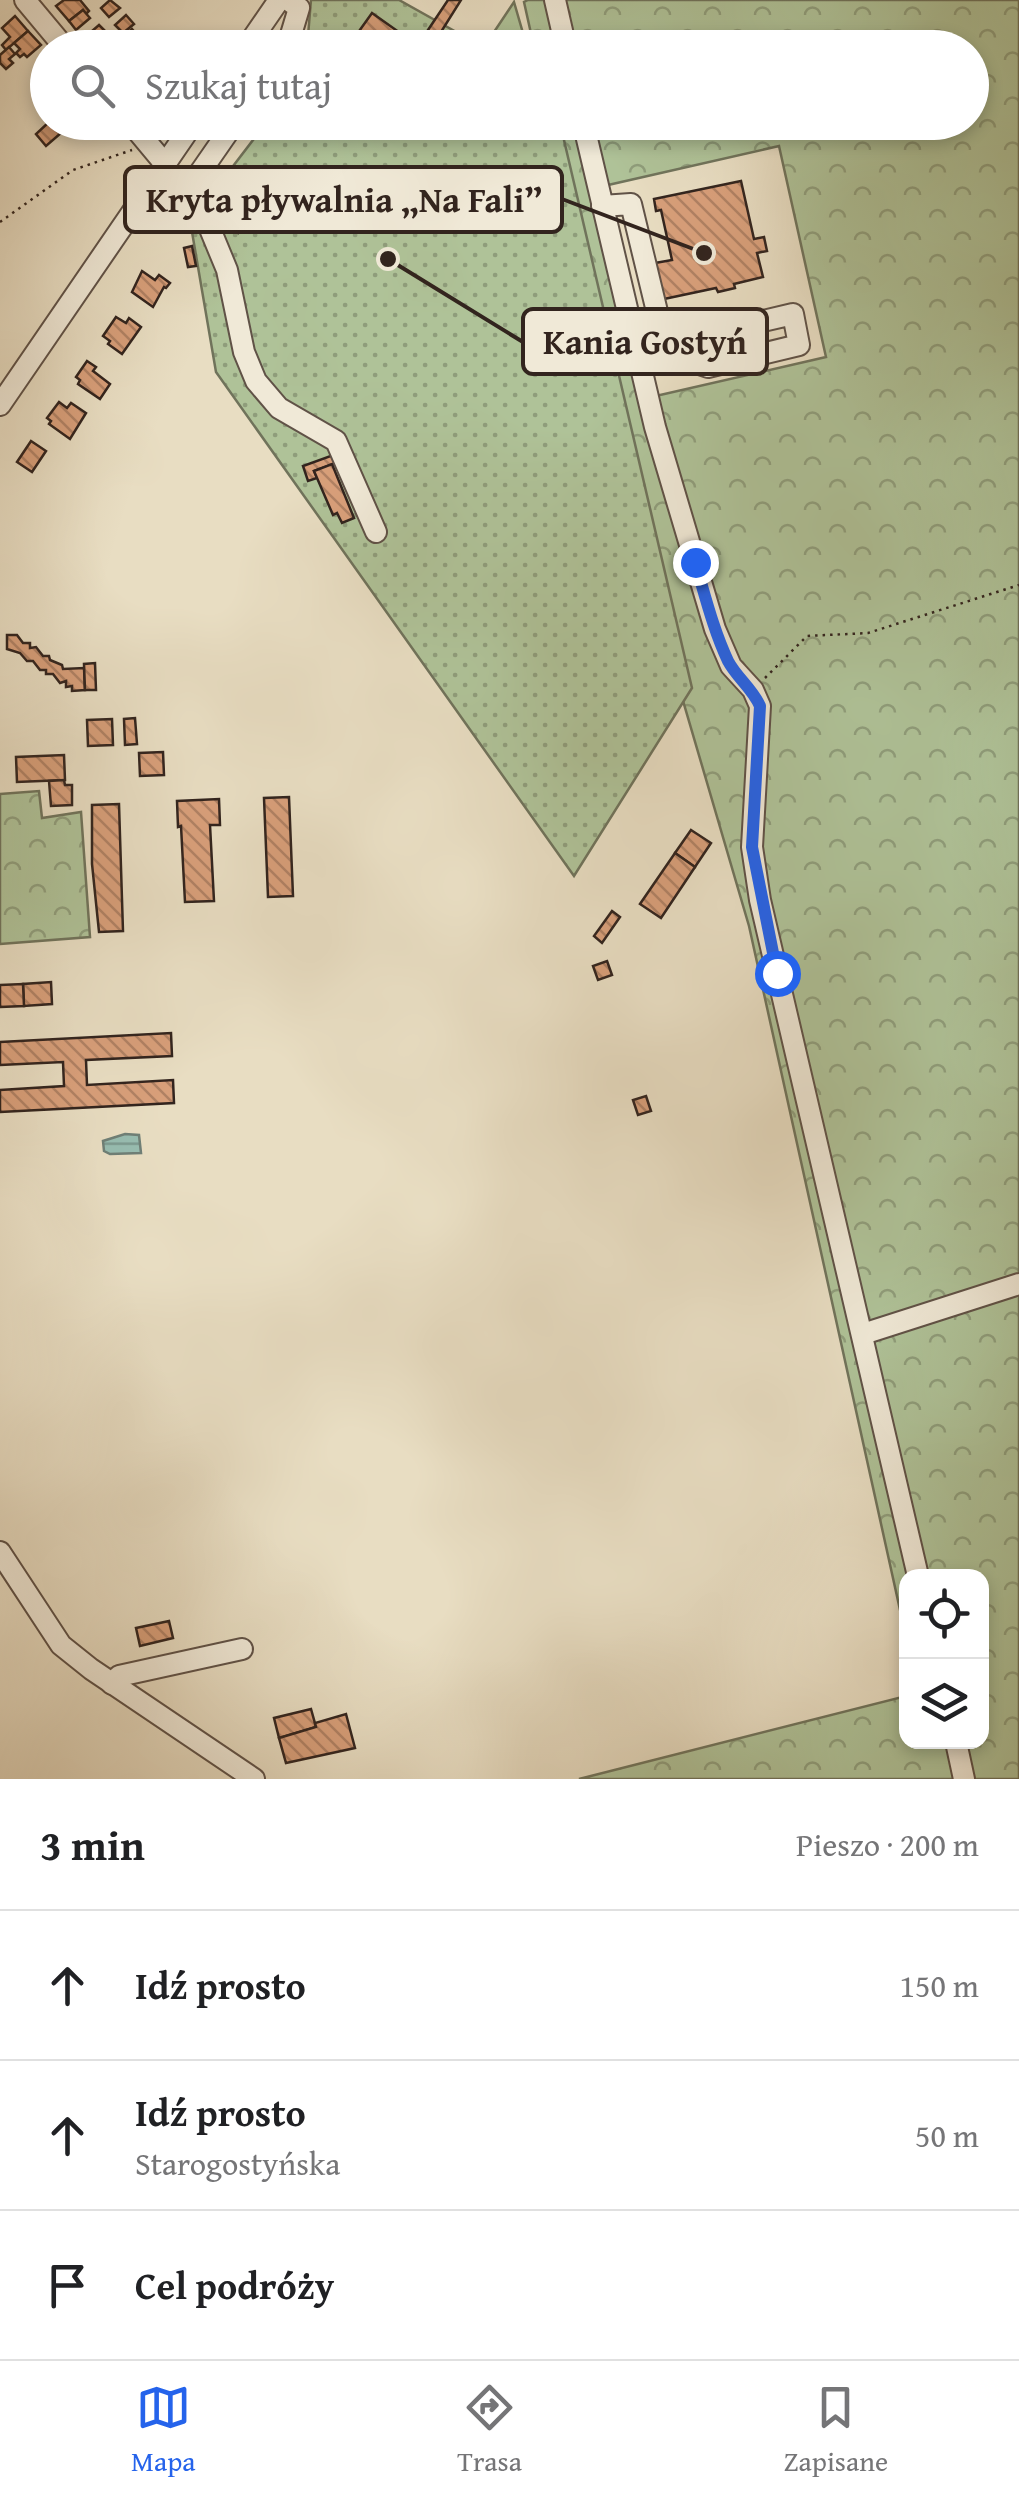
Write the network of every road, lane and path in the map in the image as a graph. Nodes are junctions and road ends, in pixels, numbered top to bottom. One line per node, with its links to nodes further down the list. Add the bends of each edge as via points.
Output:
1 (24, 0): 5 (street)
2 (278, 0): 6 (street)
3 (288, 0): 7 (street, via 299,8)
4 (555, 0): 8 (street)
5 (50, 30)
6 (258, 30)
7 (292, 30)
8 (562, 30)
9 (142, 140): 14 (street)
10 (182, 140): 14 (street)
11 (221, 140): 15 (street)
12 (587, 140): 16 (street)
13 (139, 148): 17 (path, via 73,170)
14 (161, 170): 15 (street); 20 (street)
15 (182, 196): 21 (street, via 203,212 227,270 256,381 279,408 336,441)
16 (602, 206): 18 (street, via 631,204); 19 (street)
17 (0, 222)
18 (666, 349): 18 (street, via 708,367 799,345 793,314); 19 (street)
19 (640, 361): 23 (street, via 715,629 731,666)
20 (0, 405)
21 (376, 532)
22 (1019, 585): 23 (path, via 868,632 806,636)
23 (754, 690): 25 (street, via 760,734 752,847 760,900)
24 (1019, 1284): 25 (street)
25 (863, 1334): 27 (street)
26 (0, 1552): 29 (street, via 61,1645)
27 (916, 1569)
28 (242, 1649): 29 (street, via 119,1676)
29 (112, 1684): 31 (street)
30 (958, 1749): 32 (street)
31 (254, 1779)
32 (964, 1779)

